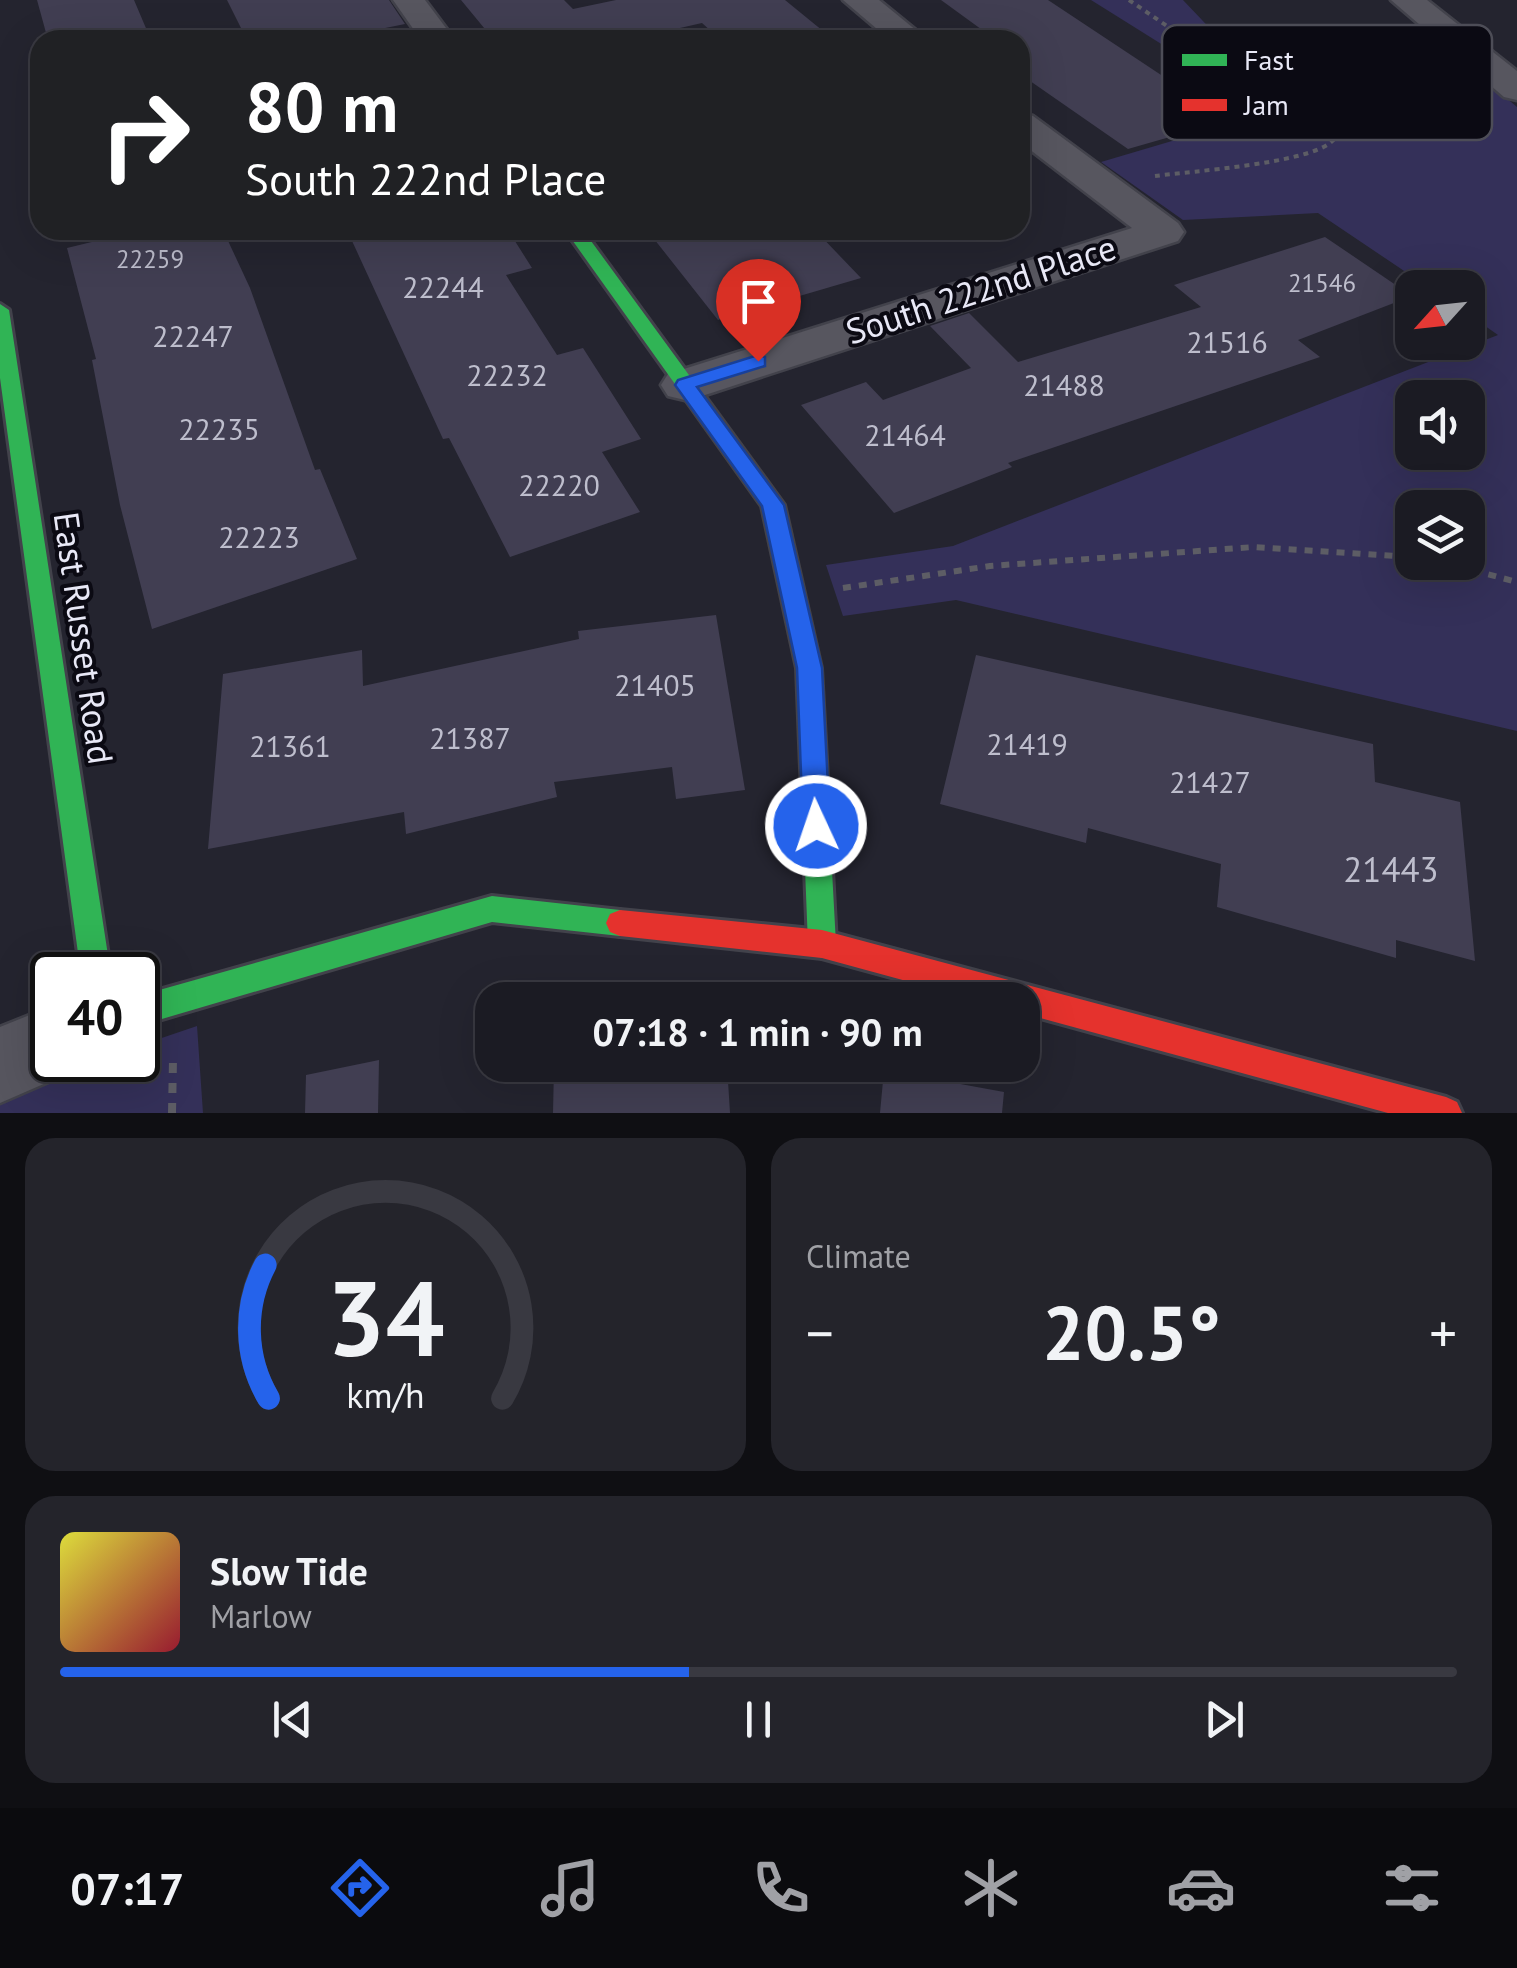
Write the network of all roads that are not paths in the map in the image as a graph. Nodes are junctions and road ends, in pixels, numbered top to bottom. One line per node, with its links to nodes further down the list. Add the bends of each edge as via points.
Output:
1 (409, 0): 5 (street)
2 (859, 0): 6 (street)
3 (1408, 0): 4 (street)
4 (1439, 25)
5 (431, 30)
6 (898, 30)
7 (1492, 69): 8 (street)
8 (1517, 89)
9 (1030, 132): 12 (street, South 222nd Place, via 1163,232)
10 (581, 240): 12 (street)
11 (0, 310): 14 (street, East Russet Road)
12 (685, 385): 13 (street, via 773,505 810,668)
13 (822, 944): 15 (street, via 492,910); 18 (street)
14 (93, 952)
15 (160, 1005)
16 (30, 1052): 17 (street)
17 (0, 1065)
18 (1446, 1113)

